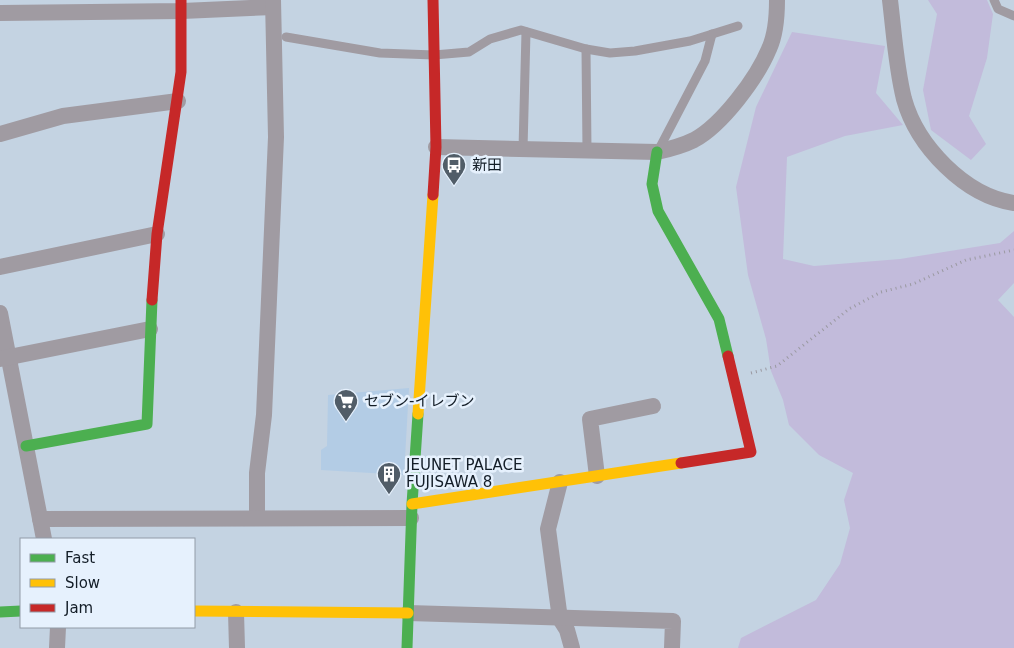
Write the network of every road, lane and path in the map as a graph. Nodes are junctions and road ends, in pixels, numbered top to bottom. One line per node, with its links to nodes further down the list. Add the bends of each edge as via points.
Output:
1 (434, 0): 14 (street)
2 (777, 0): 20 (street, via 769,49 737,98 721,118 694,140)
3 (890, 0): 21 (street, via 904,100 921,134 961,179 989,196)
4 (994, 0): 8 (lane, via 998,9)
5 (273, 4): 6 (street); 34 (street, via 276,137)
6 (182, 6): 7 (street); 15 (street, via 182,72)
7 (0, 13)
8 (1014, 16)
9 (738, 26): 11 (lane)
10 (526, 32): 13 (lane); 14 (lane, via 504,34 469,52); 18 (lane)
11 (712, 34): 13 (lane, via 635,52 610,53); 20 (lane, via 705,61)
12 (286, 37): 14 (lane, via 380,52)
13 (586, 49): 19 (lane)
14 (434, 55): 17 (street)
15 (178, 101): 16 (street, via 63,116); 22 (street)
16 (0, 134)
17 (436, 147): 18 (street); 33 (street)
18 (523, 149): 19 (street)
19 (587, 150): 20 (street)
20 (658, 152): 31 (street, via 652,184 658,211 719,319 751,452)
21 (1014, 203)
22 (157, 234): 24 (street); 26 (street)
23 (1014, 250): 28 (path, via 966,260 913,284 881,292 849,309 777,366)
24 (0, 267)
25 (0, 313): 27 (street)
26 (150, 329): 27 (street); 30 (street, via 148,424)
27 (5, 358): 30 (street)
28 (760, 372)
29 (653, 406): 31 (street, via 590,419)
30 (26, 446): 35 (street)
31 (597, 476): 32 (street)
32 (560, 482): 33 (street); 42 (street, via 548,529)
33 (411, 511): 34 (street); 41 (street)
34 (257, 518): 35 (street)
35 (40, 519): 36 (street)
36 (44, 538)
37 (20, 611): 39 (street)
38 (195, 611): 40 (street)
39 (0, 612)
40 (236, 612): 41 (street); 45 (street)
41 (408, 613): 42 (street); 46 (street)
42 (560, 619): 47 (street); 48 (street, via 673,621)
43 (58, 628): 44 (street)
44 (57, 648)
45 (237, 648)
46 (407, 648)
47 (572, 648)
48 (672, 648)

